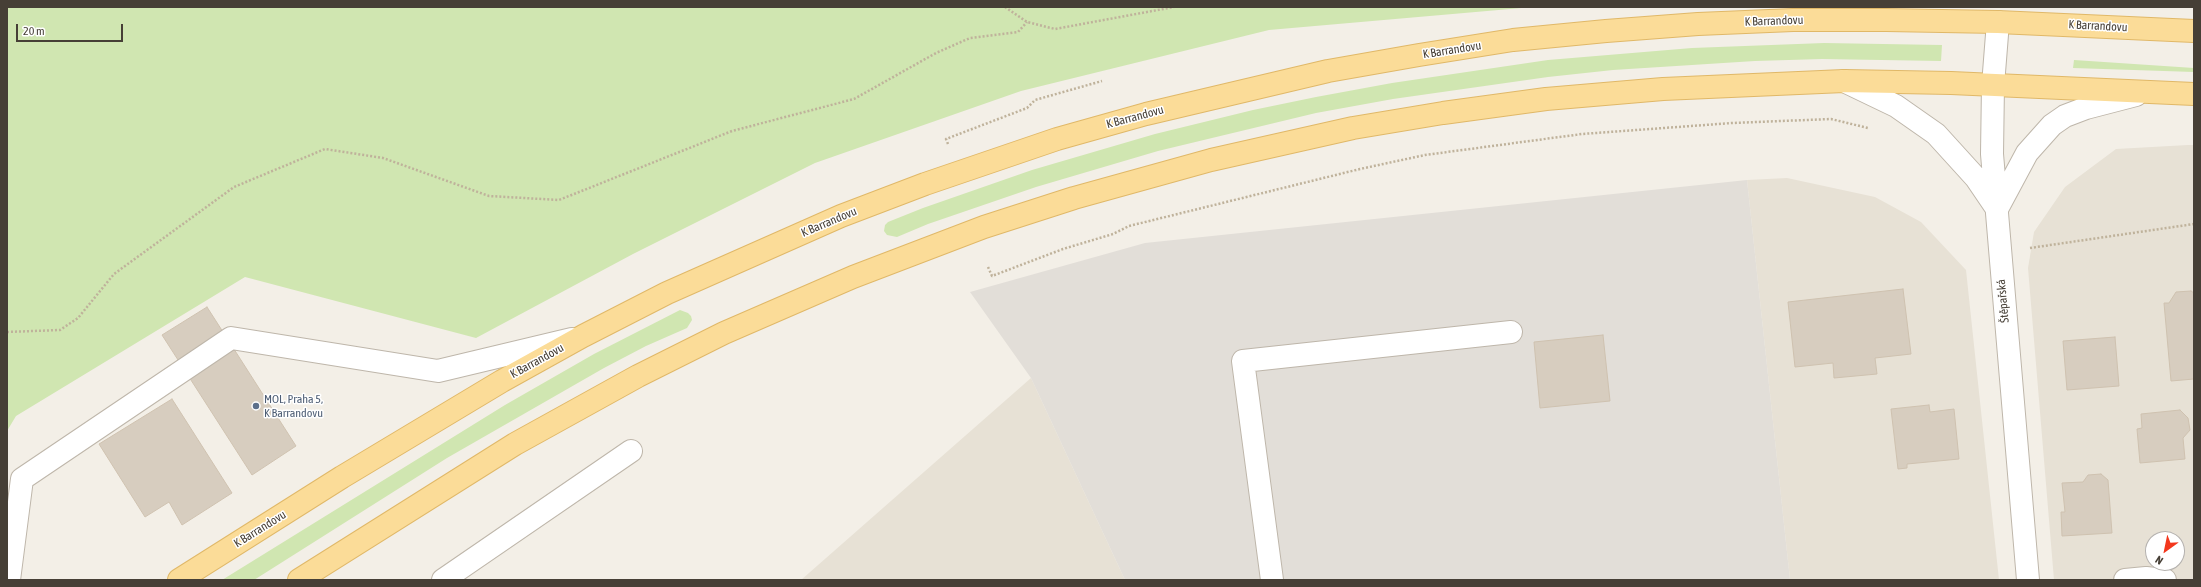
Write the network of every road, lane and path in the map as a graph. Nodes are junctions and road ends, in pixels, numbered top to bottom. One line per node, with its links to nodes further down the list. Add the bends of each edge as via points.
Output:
1 (1005, 7): 3 (path)
2 (1174, 7): 3 (path, via 1055,30)
3 (1027, 22): 17 (path, via 1018,32 970,38 936,53 854,99 732,131 559,200 489,196 383,158 325,149 234,188 114,274 78,318 60,330)
4 (1998, 22): 5 (main road, K Barrandovu); 8 (street, Štěpařská); 19 (main road, K Barrandovu, via 1793,20 1606,31 1513,40 1419,55 1245,89 1057,139 932,181 841,216 689,284)
5 (2194, 31)
6 (1102, 81): 12 (path, via 1035,100 1026,108 946,139)
7 (1844, 81): 8 (main road); 13 (street, via 1896,106 1936,134 1972,173); 23 (main road, via 1617,92 1427,116 1339,131 1211,160 1031,212 940,243 853,277 768,313 674,358 515,444)
8 (1992, 85): 9 (main road); 13 (street, Štěpařská, via 1992,154)
9 (2155, 92): 10 (main road); 13 (street, via 2086,108 2065,116 2052,125 2027,153)
10 (2194, 94)
11 (1872, 130): 16 (path, via 1831,119 1732,123 1582,134 1425,155 1129,226 1113,234 1063,248 992,276)
12 (949, 147)
13 (1997, 208): 15 (street, Štěpařská)
14 (2194, 224): 15 (path)
15 (1999, 252): 26 (street, Štěpařská)
16 (988, 266)
17 (7, 332)
18 (1511, 332): 25 (street, via 1243,361)
19 (583, 336): 21 (street, via 438,371 232,338 22,479); 22 (main road, K Barrandovu, via 421,429)
20 (631, 451): 24 (street)
21 (9, 580)
22 (179, 580)
23 (299, 580)
24 (443, 580)
25 (1272, 580)
26 (2028, 580)
27 (2125, 580): 28 (street)
28 (2165, 580)

